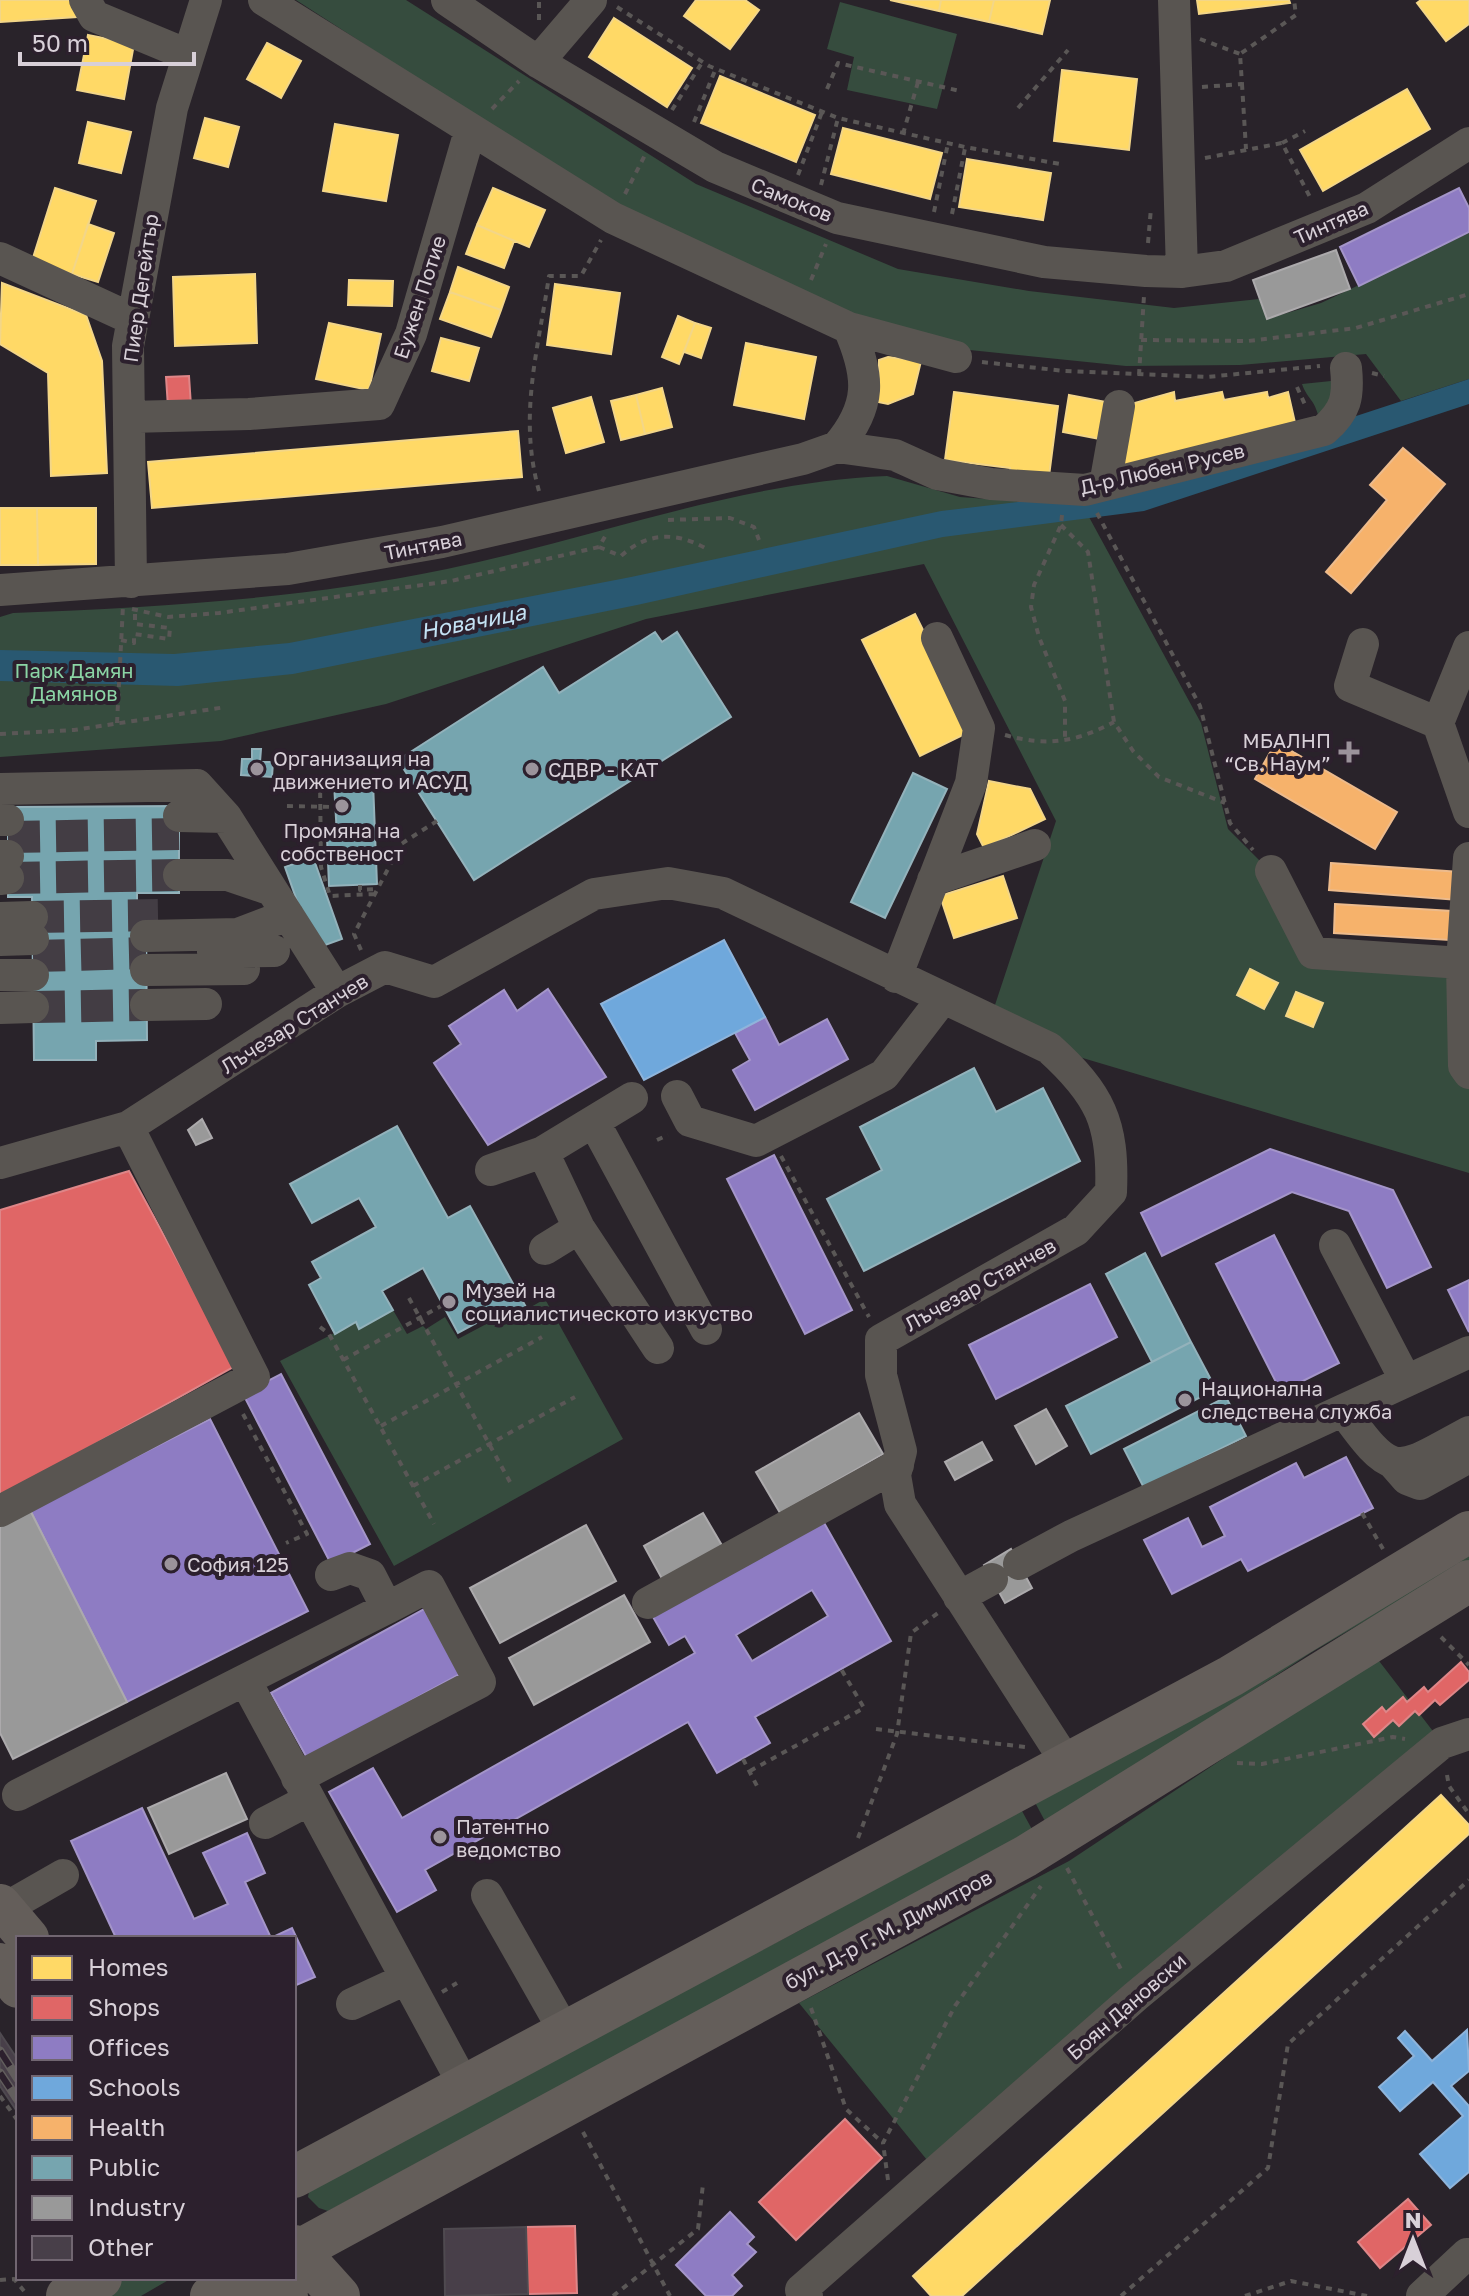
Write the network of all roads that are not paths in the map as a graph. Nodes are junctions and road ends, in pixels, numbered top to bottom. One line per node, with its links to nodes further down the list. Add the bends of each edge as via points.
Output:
1 (85, 0): 7 (street, via 94,16)
2 (206, 0): 7 (street, Пиер Дегейтър)
3 (264, 0): 9 (street)
4 (447, 0): 8 (street, Самоков)
5 (602, 3): 8 (street)
6 (1175, 15): 12 (street)
7 (188, 55): 13 (street, Пиер Дегейтър, via 166,133)
8 (538, 62): 12 (street, Самоков, via 660,149 801,205 938,242 1114,271)
9 (470, 131): 14 (street, via 613,218); 18 (street, Еужен Потие, via 411,334 379,404)
10 (1469, 143): 12 (street, Тинтява, via 1367,208 1226,266)
11 (0, 258): 13 (street)
12 (1182, 272)
13 (132, 319): 18 (street, Пиер Дегейтър)
14 (849, 328): 15 (street); 19 (street, via 865,377 864,399 855,426)
15 (956, 357)
16 (1346, 368): 20 (street, Д-р Любен Русев, via 1348,396 1341,415 1324,430)
17 (1119, 406): 20 (street)
18 (129, 417): 22 (street, Пиер Дегейтър)
19 (837, 447): 20 (street, Д-р Любен Русев, via 895,455 937,474 991,484); 22 (street, Тинтява, via 442,542)
20 (1085, 488)
21 (0, 590): 22 (street, Тинтява)
22 (133, 597)
23 (937, 638): 35 (street, via 979,728 971,783)
24 (1363, 644): 26 (street, via 1350,686)
25 (1469, 647): 26 (street)
26 (1438, 723): 28 (street)
27 (0, 789): 29 (street, via 197,785)
28 (1469, 812)
29 (226, 817): 30 (street); 31 (street)
30 (244, 843): 31 (street, via 224,833); 36 (street)
31 (179, 845): 36 (street)
32 (1035, 845): 35 (street)
33 (1469, 858): 41 (street)
34 (1271, 871): 41 (street, via 1313,953)
35 (933, 880): 44 (street)
36 (280, 902): 40 (street, via 238,934); 46 (street)
37 (0, 918): 42 (street)
38 (0, 940): 42 (street)
39 (0, 956): 42 (street)
40 (148, 961): 40 (street, via 240,977)
41 (1462, 963): 49 (street, via 1464,1066)
42 (33, 964): 43 (street); 45 (street); 48 (street)
43 (0, 975)
44 (896, 977): 46 (street, Лъчезар Станчев, via 723,893 668,883 594,894 434,982 385,967); 47 (street, Лъчезар Станчев)
45 (0, 991)
46 (337, 992): 53 (street, Лъчезар Станчев)
47 (943, 998): 50 (street, via 884,1075 756,1141 690,1121); 68 (street, Лъчезар Станчев, via 1049,1048 1082,1078 1113,1149 1111,1192 1076,1230 881,1340 881,1375 901,1451)
48 (0, 1008)
49 (1469, 1073)
50 (677, 1096)
51 (632, 1098): 52 (street)
52 (594, 1122): 54 (street); 60 (street)
53 (128, 1127): 55 (street, Лъчезар Станчев); 69 (street, via 254,1377)
54 (543, 1152): 56 (street); 57 (street)
55 (0, 1163)
56 (491, 1170)
57 (579, 1228): 59 (street); 61 (street)
58 (1335, 1245): 63 (street)
59 (545, 1249)
60 (706, 1329)
61 (658, 1348)
62 (1469, 1352): 63 (street)
63 (1406, 1381): 64 (street)
64 (1343, 1410): 67 (street, via 1372,1451); 73 (street, via 1071,1536)
65 (1469, 1432): 67 (street, via 1408,1464)
66 (1469, 1457): 67 (street, via 1420,1484 1407,1479)
67 (1393, 1463)
68 (898, 1465): 73 (street, Лъчезар Станчев, via 900,1504); 74 (street)
69 (0, 1511)
70 (1469, 1532): 78 (main road, via 1231,1676)
71 (331, 1575): 75 (street, via 350,1568 370,1575)
72 (1469, 1581): 92 (main road, бул. Д-р Г. М. Димитров, via 1026,1856)
73 (959, 1597): 78 (street, Лъчезар Станчев)
74 (648, 1603)
75 (387, 1608): 76 (street); 79 (street, via 429,1586 480,1682)
76 (245, 1680): 79 (street); 80 (street)
77 (1452, 1747): 100 (street, Боян Дановски, via 1136,1996 801,2290)
78 (1064, 1758): 89 (main road)
79 (303, 1789): 81 (street); 86 (street)
80 (18, 1795)
81 (265, 1823)
82 (63, 1875): 84 (street)
83 (487, 1895): 89 (street)
84 (10, 1917)
85 (0, 1964): 87 (main road)
86 (406, 1979): 88 (street); 90 (street)
87 (16, 1984)
88 (352, 2004)
89 (566, 2034): 90 (main road)
90 (465, 2087): 91 (main road)
91 (296, 2176)
92 (296, 2253)
93 (1467, 2254): 101 (street)
94 (296, 2262): 99 (main road)
95 (97, 2280): 97 (main road)
96 (243, 2280): 98 (main road)
97 (67, 2296)
98 (211, 2296)
99 (339, 2296)
100 (807, 2296)
101 (1422, 2296)

